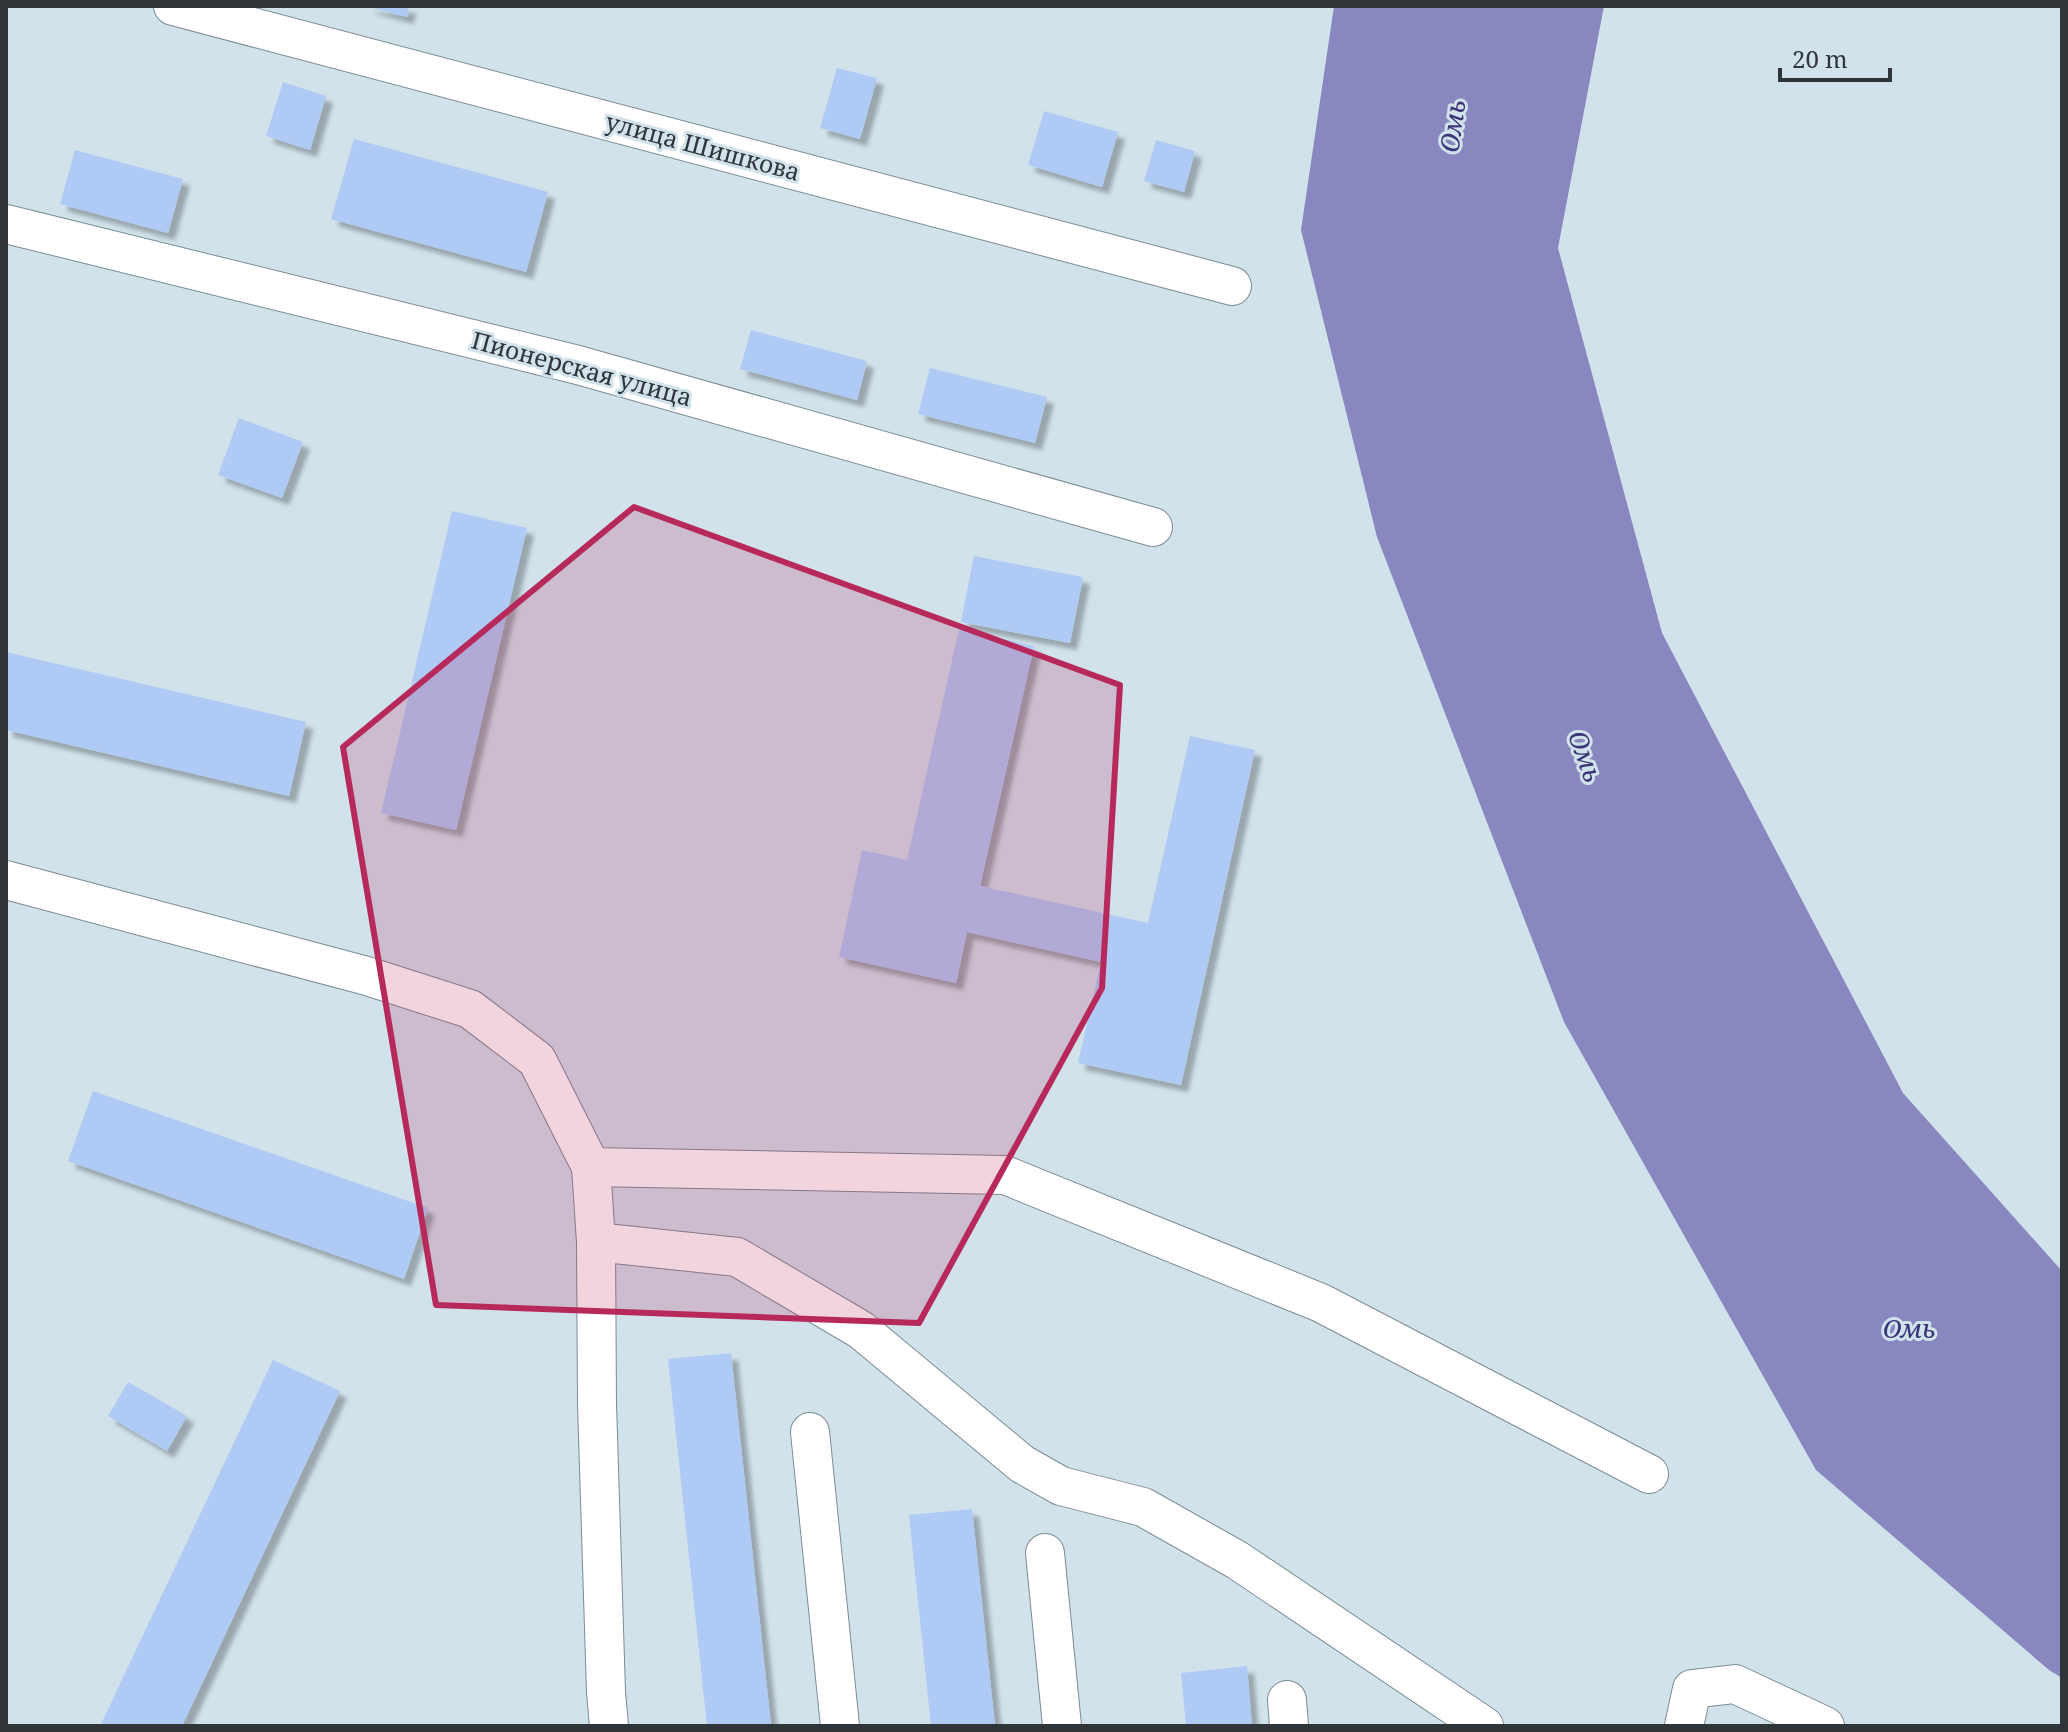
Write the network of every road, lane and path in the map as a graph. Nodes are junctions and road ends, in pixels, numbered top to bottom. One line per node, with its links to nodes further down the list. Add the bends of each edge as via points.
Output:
1 (173, 6): 3 (street, улица Шишкова)
2 (6, 224): 4 (street, Пионерская улица, via 578,365)
3 (1232, 286)
4 (1153, 527)
5 (6, 880): 6 (street, via 367,976 470,1009 537,1060)
6 (591, 1167): 7 (street); 9 (street, via 1005,1175 1321,1303)
7 (596, 1242): 11 (street); 14 (street, via 737,1257 861,1330 1022,1464 1061,1486 1143,1507 1237,1560)
8 (810, 1432): 12 (street)
9 (1649, 1474)
10 (1045, 1553): 13 (street)
11 (609, 1726)
12 (840, 1726)
13 (1062, 1726)
14 (1484, 1726)
15 (1684, 1726): 16 (street, via 1692,1689 1735,1684)
16 (1825, 1726)

